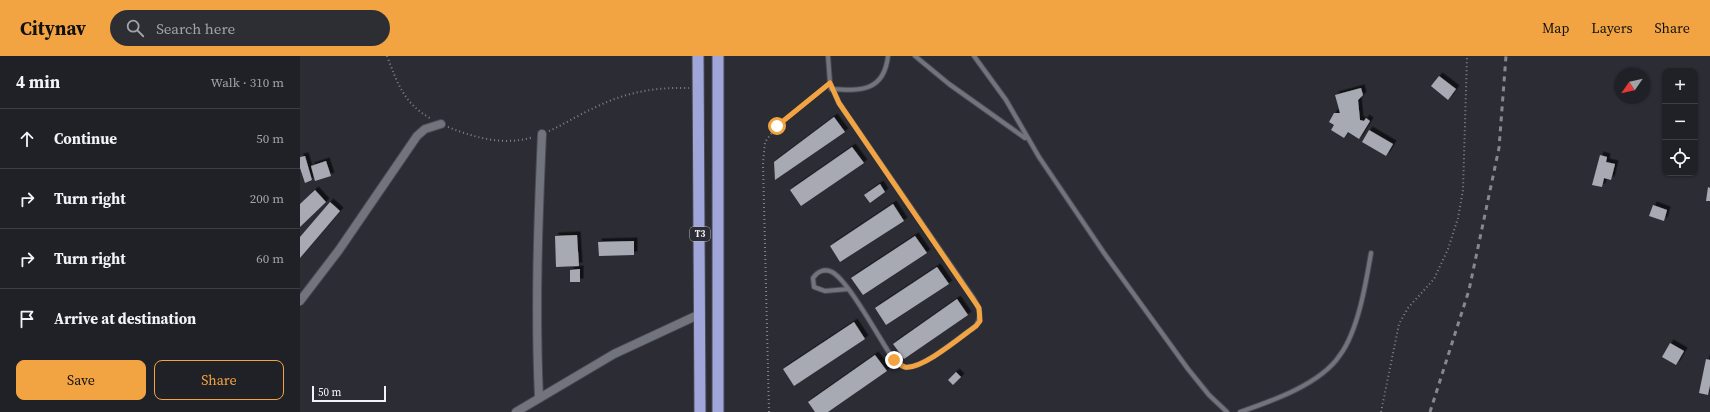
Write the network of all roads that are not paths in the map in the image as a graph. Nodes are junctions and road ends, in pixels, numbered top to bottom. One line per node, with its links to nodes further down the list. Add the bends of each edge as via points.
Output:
1 (698, 56): 14 (highway, T3)
2 (718, 56): 18 (highway, T3)
3 (828, 56): 7 (lane)
4 (888, 56): 7 (lane, via 881,78 873,85 863,90)
5 (915, 56): 10 (lane, via 949,84)
6 (974, 56): 10 (lane, via 1006,100)
7 (831, 88): 12 (lane, via 974,300 979,308 980,321 926,360 906,367 894,360)
8 (441, 124): 13 (street, via 425,129 417,136 339,250)
9 (542, 134): 15 (street, via 537,230)
10 (1028, 140): 19 (lane, via 1104,253 1179,356 1200,384)
11 (1372, 253): 20 (lane, via 1364,292 1349,338 1340,356 1320,376)
12 (848, 289): 12 (lane, via 820,290 814,287 813,278 820,272 831,272)
13 (300, 301)
14 (700, 314): 15 (street, via 614,354); 17 (highway, T3)
15 (539, 398): 16 (street)
16 (516, 412)
17 (700, 412)
18 (718, 412)
19 (1227, 412)
20 (1240, 412)

